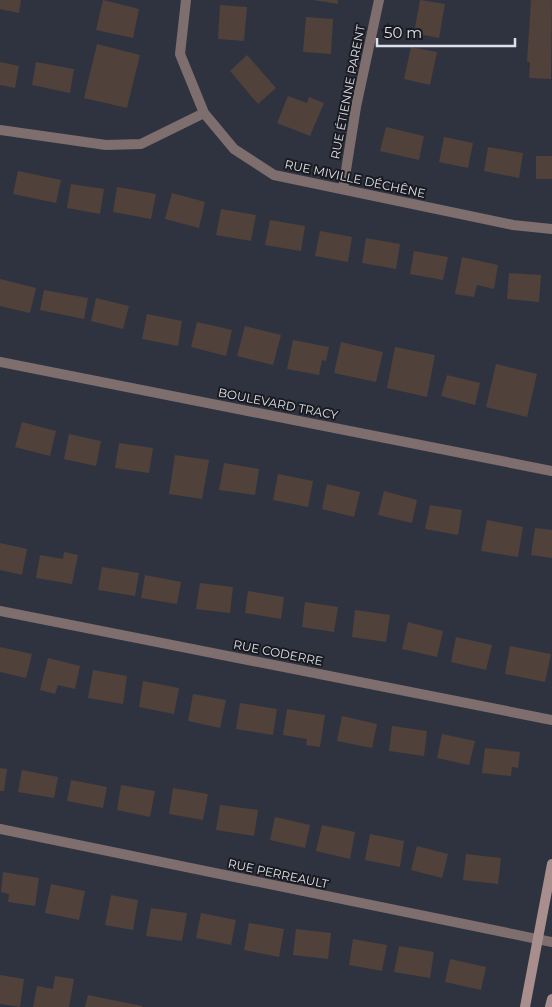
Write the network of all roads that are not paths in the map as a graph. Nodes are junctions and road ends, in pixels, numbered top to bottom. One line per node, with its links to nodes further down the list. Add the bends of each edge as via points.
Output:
1 (186, 0): 3 (street, RUE MIVILLE DÉCHÊNE, via 180,54)
2 (379, 0): 5 (street, RUE ÉTIENNE PARENT, via 356,107)
3 (204, 113): 4 (street, via 141,144 106,145); 5 (street, RUE MIVILLE DÉCHÊNE, via 234,148 274,175)
4 (0, 130)
5 (343, 189): 6 (street, RUE MIVILLE DÉCHÊNE, via 513,225)
6 (552, 229)
7 (0, 362): 8 (street, BOULEVARD TRACY)
8 (552, 470)
9 (0, 610): 10 (street, RUE CODERRE)
10 (552, 720)
11 (0, 829): 13 (street, RUE PERREAULT)
12 (552, 864): 13 (street)
13 (537, 940): 14 (street, RUE PERREAULT); 16 (street)
14 (552, 942)
15 (552, 999): 17 (street)
16 (525, 1007)
17 (550, 1007)

